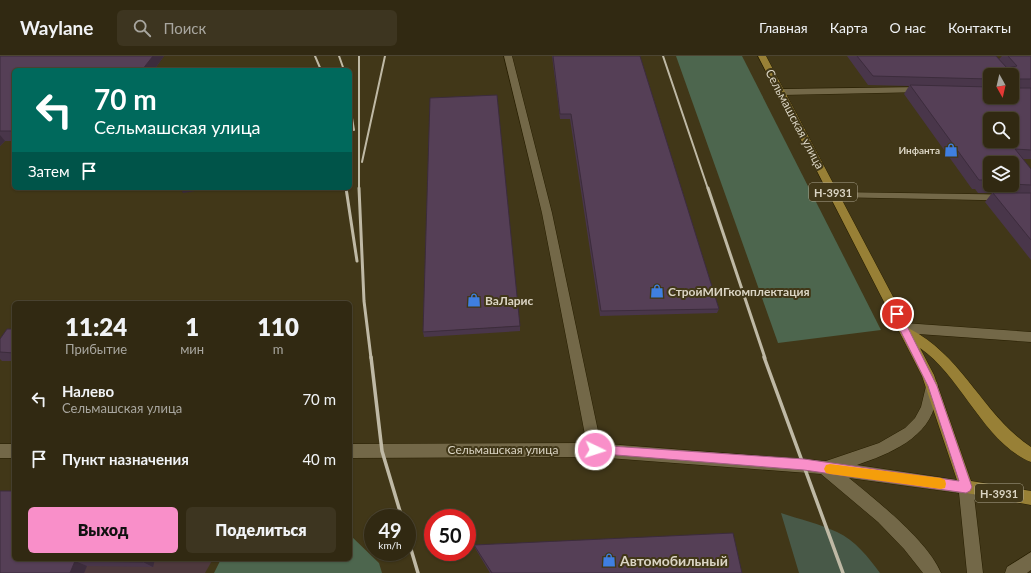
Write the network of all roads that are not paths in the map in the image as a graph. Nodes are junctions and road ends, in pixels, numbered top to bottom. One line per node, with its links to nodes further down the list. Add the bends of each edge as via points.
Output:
1 (508, 56): 10 (main road, via 547,213)
2 (762, 56): 4 (highway, Сельмашская улица / Н-3931)
3 (935, 90): 4 (main road)
4 (782, 92): 5 (highway, Сельмашская улица / Н-3931)
5 (834, 195): 6 (main road); 7 (highway, Сельмашская улица / Н-3931)
6 (1031, 198)
7 (905, 330): 8 (main road); 9 (highway, Сельмашская улица / Н-3931); 14 (highway, via 945,362 996,426)
8 (1031, 337)
9 (932, 386): 15 (main road, via 927,410 916,425 896,442 880,451); 16 (highway, Сельмашская улица / Н-3931)
10 (595, 450): 13 (main road, Сельмашская улица); 15 (main road, Сельмашская улица)
11 (0, 451): 12 (main road)
12 (12, 451)
13 (352, 451)
14 (1031, 454)
15 (825, 468): 16 (main road, Сельмашская улица); 19 (main road, via 866,499 900,531)
16 (966, 487): 17 (highway, Сельмашская улица / Н-3931); 20 (main road)
17 (1031, 498)
18 (1031, 560): 21 (main road)
19 (933, 573)
20 (975, 573)
21 (1014, 573)

